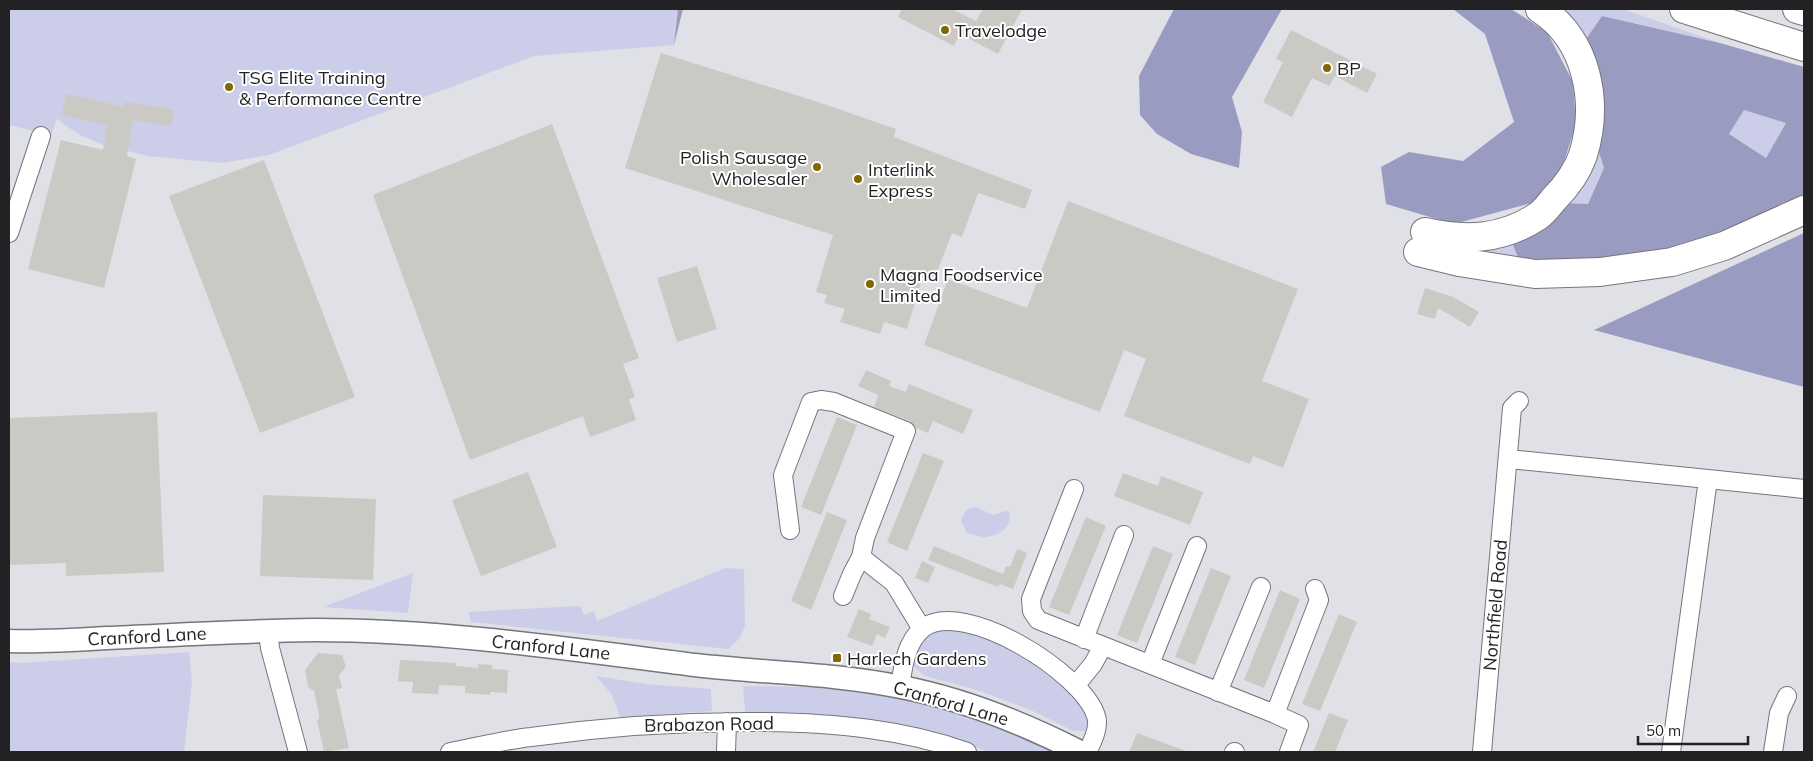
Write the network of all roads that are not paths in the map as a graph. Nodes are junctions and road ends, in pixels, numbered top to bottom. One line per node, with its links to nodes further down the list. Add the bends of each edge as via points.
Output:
1 (1540, 9): 7 (highway, via 1566,32 1588,80 1589,131 1573,176 1539,215 1518,227 1489,236 1421,242 1459,262 1536,274 1600,272 1672,262 1724,246)
2 (1684, 9): 5 (highway)
3 (1798, 9): 4 (highway)
4 (1804, 11)
5 (1804, 47)
6 (41, 136): 8 (street)
7 (1804, 210)
8 (9, 233)
9 (1519, 401): 10 (street, Northfield Road, via 1512,408)
10 (1508, 459): 11 (street); 40 (street, Northfield Road)
11 (1708, 479): 13 (street); 41 (street)
12 (1074, 489): 23 (street, via 1032,599 1032,611 1038,620)
13 (1804, 489)
14 (790, 530): 17 (street, via 783,475 811,402 834,402 906,431 865,538)
15 (1124, 535): 23 (street)
16 (1197, 546): 26 (street)
17 (862, 557): 20 (street); 21 (street, via 894,583)
18 (1261, 587): 29 (street)
19 (1315, 590): 31 (street, via 1319,600)
20 (843, 596)
21 (922, 629): 27 (street, via 946,620 973,623 1034,653); 28 (street, via 908,649)
22 (268, 632): 24 (street, Cranford Lane); 28 (street, Cranford Lane, via 321,630 427,635); 33 (street)
23 (1084, 639): 25 (street)
24 (9, 641)
25 (1103, 646): 26 (street); 27 (street)
26 (1150, 664): 29 (street)
27 (1076, 685): 38 (street, via 1097,717)
28 (900, 687): 37 (street, Cranford Lane, via 1001,716)
29 (1218, 692): 31 (street)
30 (1787, 696): 42 (street, via 1778,713)
31 (1275, 714): 39 (street, via 1299,725)
32 (727, 722): 34 (street, Brabazon Road, via 600,729 530,737); 35 (street); 36 (street, Brabazon Road, via 814,723 875,730 915,736)
33 (298, 752)
34 (450, 752)
35 (726, 752)
36 (967, 752)
37 (1080, 752)
38 (1087, 752)
39 (1289, 752)
40 (1482, 752)
41 (1671, 752)
42 (1773, 752)

